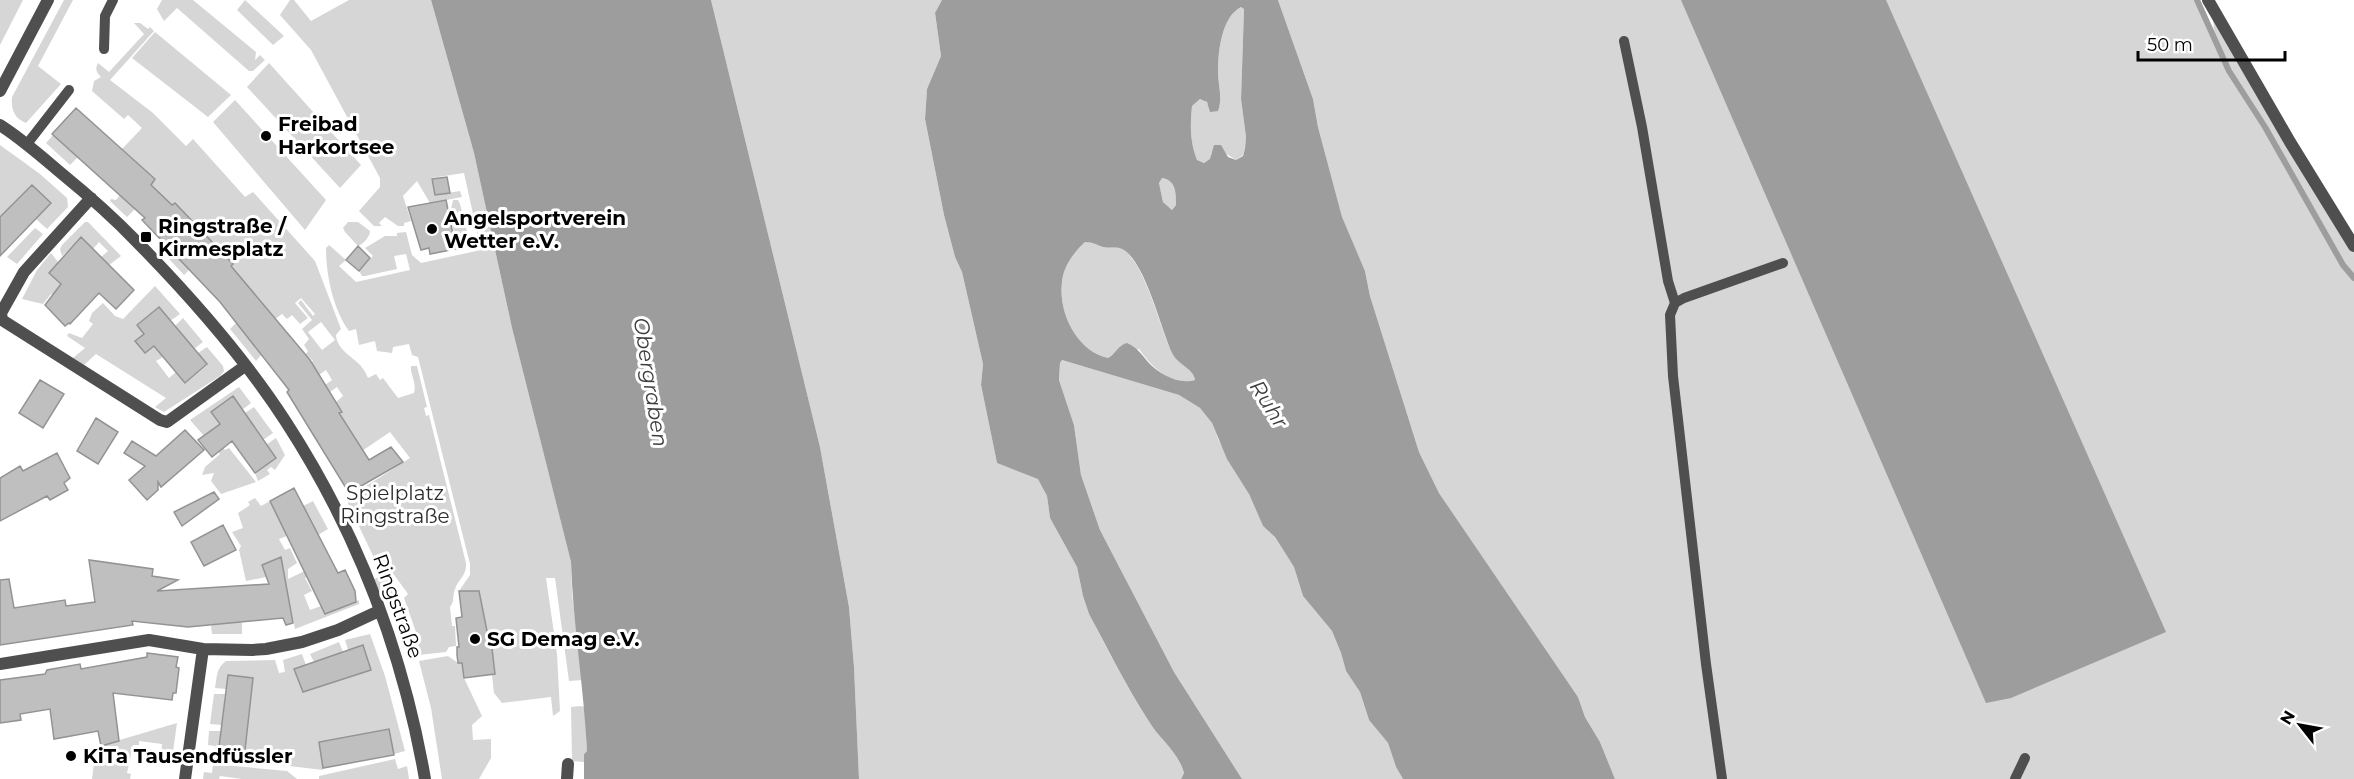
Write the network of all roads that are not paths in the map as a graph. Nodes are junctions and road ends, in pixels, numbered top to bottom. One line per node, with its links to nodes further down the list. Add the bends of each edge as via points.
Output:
1 (48, 0): 7 (street)
2 (113, 0): 5 (lane, via 105,16)
3 (2208, 0): 11 (street)
4 (1624, 41): 13 (lane)
5 (104, 49)
6 (69, 90): 9 (lane)
7 (0, 92)
8 (0, 125): 9 (street, Ringstraße)
9 (27, 144): 10 (street, Ringstraße)
10 (91, 198): 14 (street, Ringstraße, via 178,284); 14 (street, via 24,272 1,313 2,320 167,422)
11 (2354, 246)
12 (1783, 263): 13 (lane)
13 (1675, 303): 23 (lane, via 1671,315 1673,376)
14 (245, 366): 15 (street, Ringstraße, via 285,420 334,505 363,564)
15 (380, 611): 16 (street, via 338,630 277,647); 21 (street, Ringstraße, via 399,663)
16 (203, 649): 17 (street, via 149,640); 20 (street)
17 (0, 664)
18 (2025, 758): 24 (lane)
19 (568, 764): 22 (street)
20 (185, 779)
21 (425, 779)
22 (567, 779)
23 (1722, 779)
24 (2015, 779)

